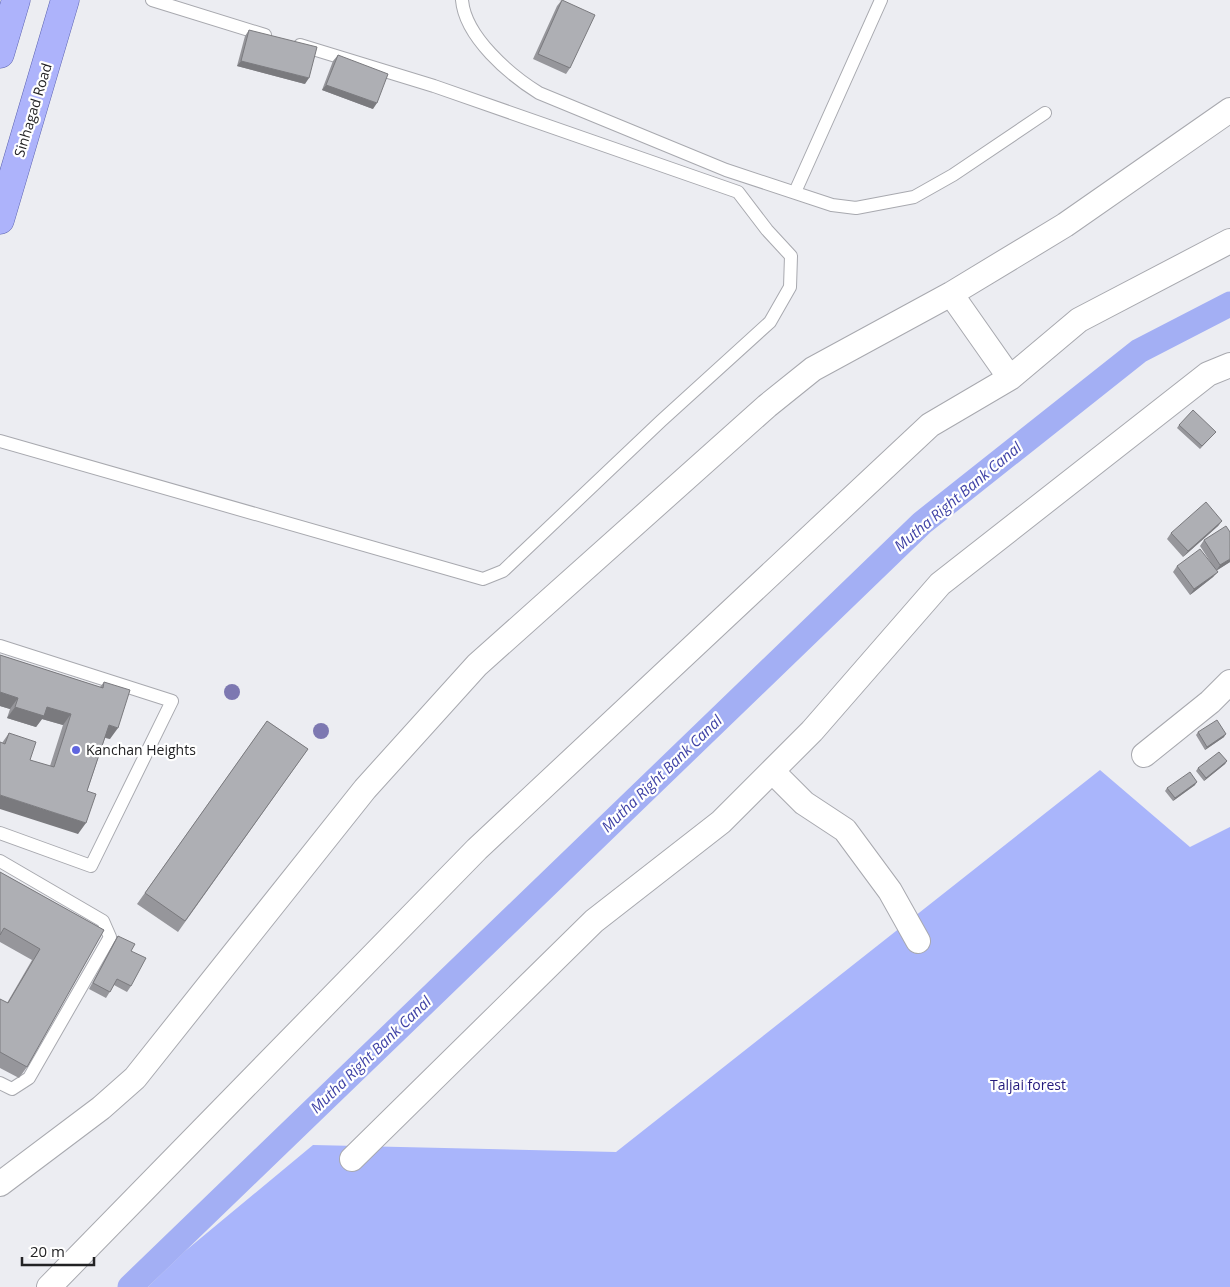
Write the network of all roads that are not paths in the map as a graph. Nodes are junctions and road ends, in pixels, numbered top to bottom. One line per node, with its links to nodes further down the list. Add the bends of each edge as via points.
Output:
1 (65, 0): 10 (main road, Sinhagad Road)
2 (152, 0): 15 (lane, via 434,86 738,192 791,256 790,286 770,322 503,571 483,580)
3 (462, 0): 9 (lane, via 469,21 493,58 539,93 726,170)
4 (881, 0): 9 (lane)
5 (9, 10): 6 (main road)
6 (0, 54)
7 (1230, 110): 12 (street, via 1065,225)
8 (1045, 113): 9 (lane, via 953,175 914,197 856,208 832,205)
9 (795, 192)
10 (0, 220)
11 (1230, 241): 14 (street, via 1079,320)
12 (951, 294): 14 (street); 25 (street, via 813,369 477,665 365,789 135,1078 102,1108)
13 (1230, 365): 19 (street, via 1208,374 940,584 812,731)
14 (1010, 378): 26 (street, via 930,425 484,842)
15 (0, 441)
16 (0, 646): 20 (lane, via 172,701 92,866)
17 (1230, 682): 18 (street)
18 (1144, 755)
19 (772, 771): 22 (street, via 804,803 845,830 890,891); 24 (street, via 721,822 594,921)
20 (0, 833)
21 (0, 861): 23 (lane, via 103,921 110,937 29,1078 12,1089)
22 (918, 941)
23 (0, 1083)
24 (352, 1159)
25 (0, 1184)
26 (49, 1287)

